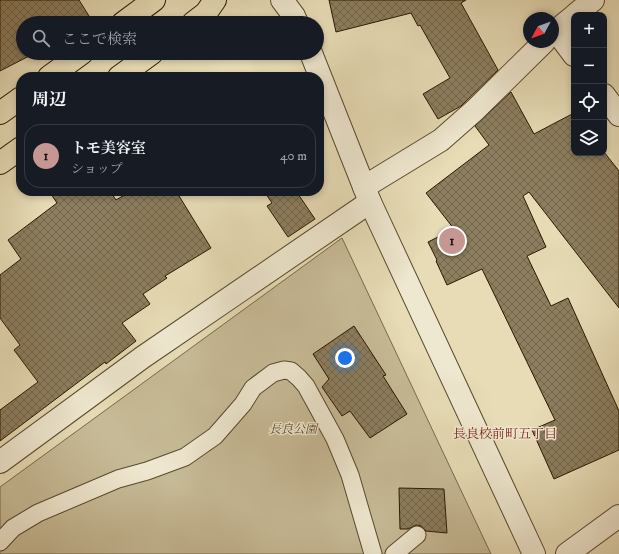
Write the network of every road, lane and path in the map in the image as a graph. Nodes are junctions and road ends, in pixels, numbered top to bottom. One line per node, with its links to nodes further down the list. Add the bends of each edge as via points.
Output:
1 (154, 0): 6 (main road)
2 (215, 0): 7 (main road)
3 (282, 0): 8 (street)
4 (593, 0): 5 (street)
5 (578, 12)
6 (132, 16)
7 (202, 16)
8 (294, 16)
9 (571, 18): 10 (street)
10 (559, 28)
11 (559, 42): 13 (street)
12 (538, 48): 27 (street, via 441,140)
13 (571, 52)
14 (73, 60): 17 (main road)
15 (142, 60): 18 (main road)
16 (314, 60): 19 (street)
17 (57, 72)
18 (126, 72)
19 (318, 72)
20 (324, 86): 27 (street)
21 (607, 99): 24 (street)
22 (16, 102): 23 (main road)
23 (0, 113)
24 (619, 115)
25 (16, 152): 26 (main road)
26 (0, 163)
27 (367, 195): 28 (street); 34 (street)
28 (0, 462)
29 (619, 516): 35 (street)
30 (417, 535): 33 (lane)
31 (0, 542): 32 (lane, via 13,528 38,513 118,479 185,457 215,436 243,404 253,388 273,373 284,370 291,371 306,386 336,439 350,475)
32 (373, 554)
33 (394, 554)
34 (534, 554)
35 (567, 554)

